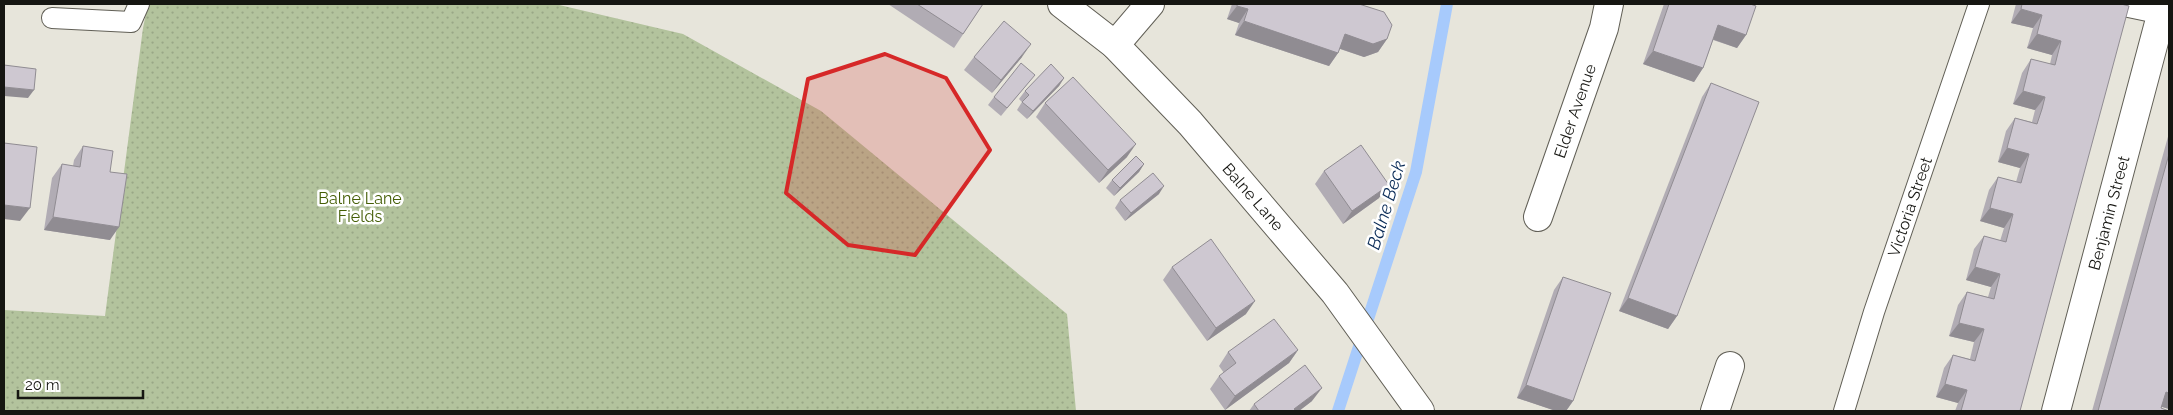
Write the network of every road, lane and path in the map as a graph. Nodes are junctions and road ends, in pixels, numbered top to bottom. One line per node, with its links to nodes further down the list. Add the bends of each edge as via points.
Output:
1 (139, 4): 8 (lane, via 131,22)
2 (1062, 4): 9 (street, Balne Lane)
3 (1150, 4): 9 (street)
4 (1608, 4): 10 (street, Elder Avenue, via 1604,28)
5 (1979, 4): 14 (lane, Victoria Street, via 1874,312)
6 (2114, 4): 7 (lane)
7 (2163, 9): 15 (street, Benjamin Street)
8 (52, 18)
9 (1115, 45): 12 (street, Balne Lane, via 1190,124 1335,293)
10 (1538, 217)
11 (1730, 366): 13 (street)
12 (1419, 410)
13 (1715, 411)
14 (1844, 411)
15 (2056, 411)

